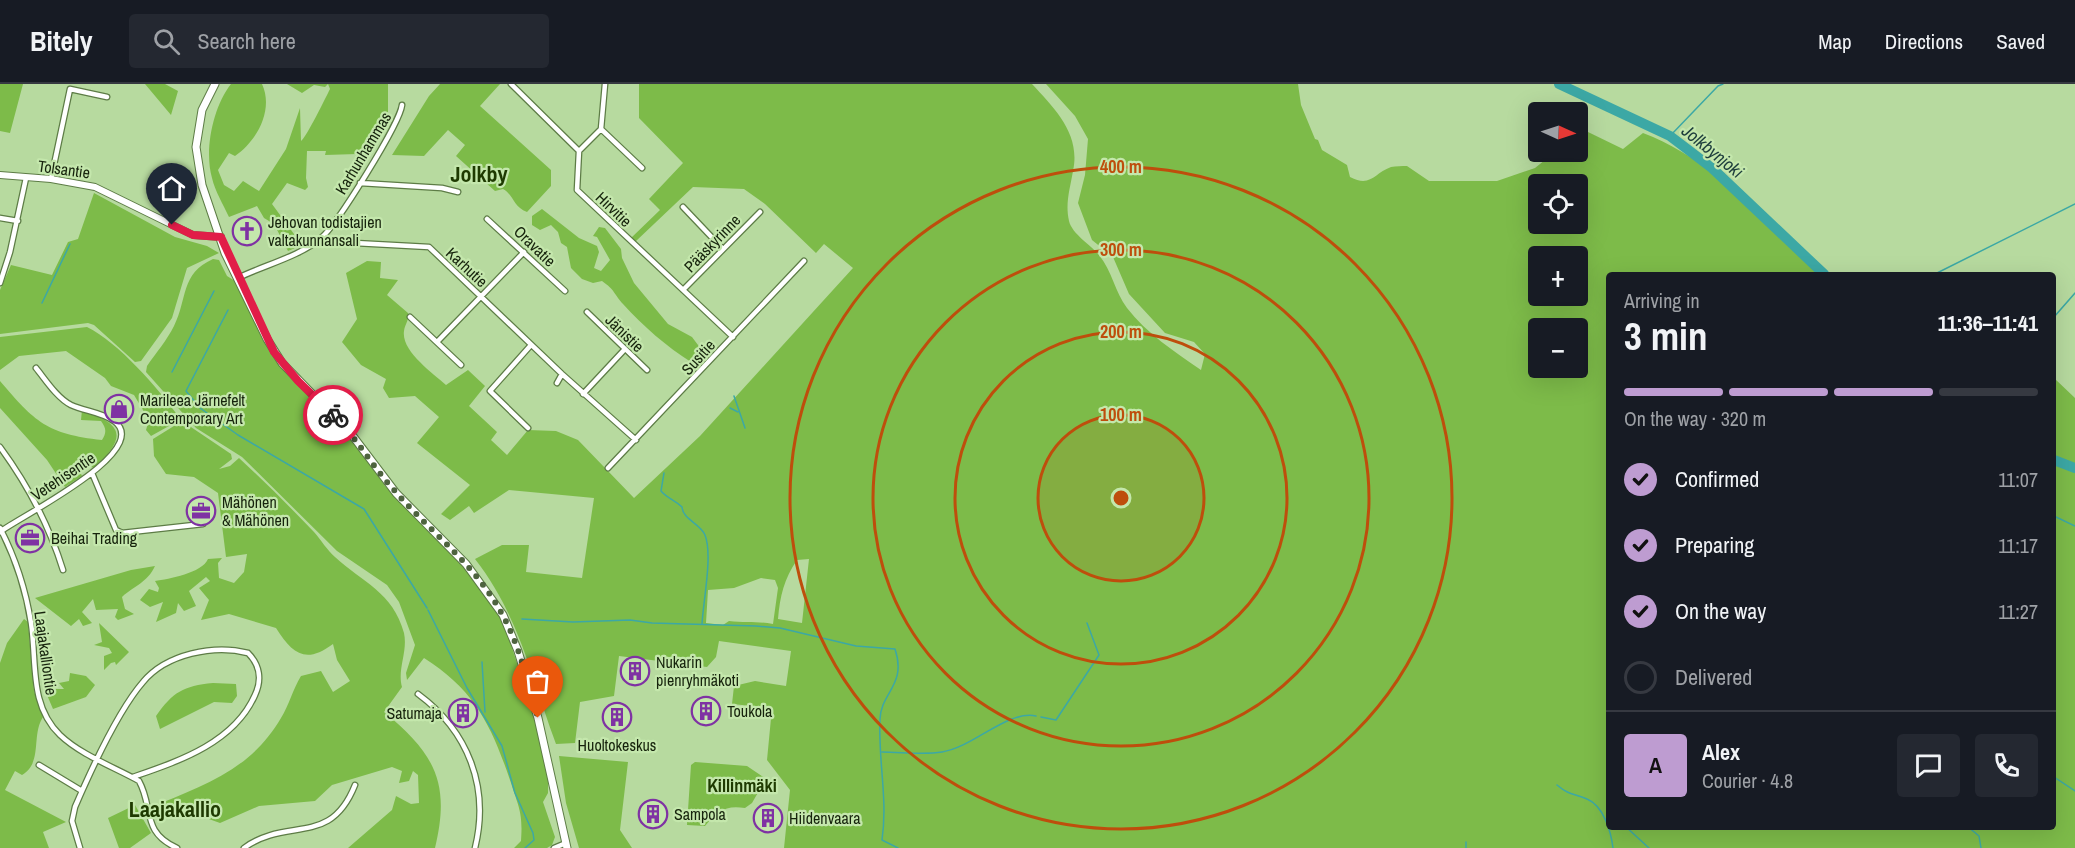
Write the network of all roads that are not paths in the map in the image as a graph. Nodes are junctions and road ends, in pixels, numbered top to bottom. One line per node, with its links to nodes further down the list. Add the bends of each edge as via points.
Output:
1 (215, 84): 19 (main road, via 202,110 196,147 202,185)
2 (511, 84): 7 (street)
3 (604, 84): 6 (street)
4 (107, 96): 11 (street, via 70,89)
5 (402, 105): 12 (street, Karhunhammas, via 398,121)
6 (601, 129): 7 (street); 8 (street)
7 (579, 151): 26 (street, Hirvitie, via 577,190)
8 (642, 168)
9 (0, 175): 10 (street, Tolsantie)
10 (26, 178): 11 (street, Tolsantie); 18 (street)
11 (51, 179): 19 (street, Tolsantie, via 95,187 193,235)
12 (360, 183): 13 (street); 20 (street, Karhunhammas)
13 (458, 192)
14 (683, 207): 21 (street)
15 (760, 212): 21 (street, Pääskyrinne)
16 (0, 218): 18 (street)
17 (487, 219): 22 (street, Oravatie)
18 (18, 221): 25 (street)
19 (221, 237): 24 (main road)
20 (318, 241): 24 (street, Karhutie); 28 (street, Karhutie, via 427,246)
21 (722, 248): 26 (street, Pääskyrinne)
22 (524, 252): 27 (street, Oravatie); 28 (street)
23 (804, 261): 31 (street, Susitie)
24 (238, 278): 58 (main road, via 282,363 352,435 396,493 466,564 503,615 538,718)
25 (0, 283)
26 (683, 290): 31 (street, Hirvitie)
27 (565, 291)
28 (482, 297): 32 (street); 33 (street, Karhutie)
29 (586, 312): 34 (street, Jänistie)
30 (410, 317): 32 (street)
31 (733, 337): 42 (street, Susitie)
32 (437, 342): 35 (street)
33 (531, 345): 38 (street, Karhutie); 41 (street, via 490,392)
34 (625, 349): 37 (street, Jänistie); 40 (street)
35 (461, 365)
36 (36, 368): 45 (street, Vetehisentie, via 67,403 104,416 120,427 117,450)
37 (646, 370)
38 (562, 374): 39 (street); 40 (street, Karhutie)
39 (557, 383)
40 (583, 394): 42 (street, Karhutie)
41 (528, 428)
42 (636, 440): 44 (street, Susitie)
43 (0, 447): 46 (street)
44 (608, 468)
45 (92, 473): 46 (street, Vetehisentie); 47 (street, via 116,530)
46 (38, 508): 48 (street, Vetehisentie); 49 (street)
47 (203, 524)
48 (1, 530): 51 (street, Laajakalliontie, via 31,621 36,691 42,708 61,736)
49 (63, 570)
50 (418, 694): 62 (street, via 448,720 471,762 481,804)
51 (99, 759): 53 (street, Laajakalliontie); 53 (street, via 126,705 159,668 205,651 234,649 248,653 260,677 249,708 233,728 192,754); 55 (street)
52 (39, 765): 55 (street)
53 (133, 777): 60 (street, via 141,783 155,832)
54 (355, 786): 56 (street, via 343,813)
55 (82, 791): 59 (street, via 72,821)
56 (324, 831)
57 (296, 837): 61 (street, via 268,837)
58 (568, 846): 63 (street)
59 (80, 848)
60 (176, 848)
61 (244, 848)
62 (475, 848)
63 (554, 848)

